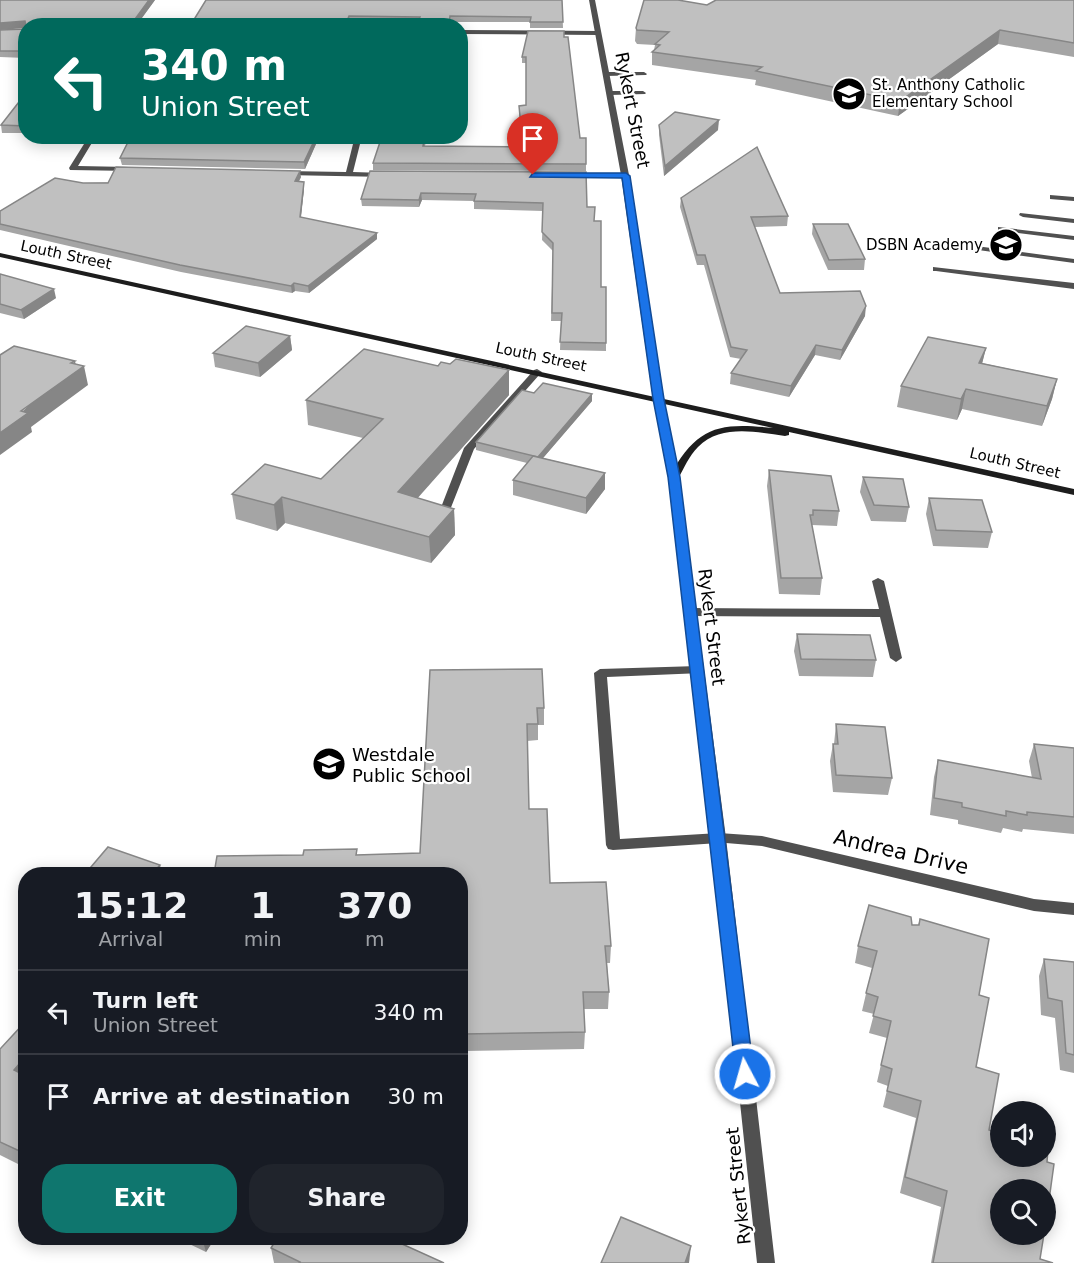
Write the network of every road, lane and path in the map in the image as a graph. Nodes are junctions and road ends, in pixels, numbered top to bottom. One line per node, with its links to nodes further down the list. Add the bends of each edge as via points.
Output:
1 (592, 0): 3 (street, Rykert Street)
2 (468, 32): 3 (street)
3 (598, 33): 4 (street, Rykert Street)
4 (606, 74): 5 (street); 6 (street, Rykert Street)
5 (644, 74)
6 (610, 93): 7 (street); 15 (street, Rykert Street)
7 (643, 93)
8 (88, 144): 10 (street, via 73,168)
9 (357, 144): 12 (street)
10 (135, 169)
11 (278, 173): 12 (street)
12 (349, 174): 13 (street)
13 (395, 175)
14 (556, 175): 15 (street)
15 (626, 176): 28 (street, Rykert Street)
16 (1053, 197): 17 (street)
17 (1074, 199)
18 (1023, 215): 19 (street)
19 (1074, 221)
20 (1001, 229): 21 (street)
21 (1074, 238)
22 (971, 247): 24 (street)
23 (0, 255): 27 (main road, Louth Street)
24 (1074, 261)
25 (936, 269): 26 (street)
26 (1074, 286)
27 (537, 372): 28 (main road, Louth Street); 32 (street, via 469,448)
28 (658, 399): 29 (main road, Louth Street); 30 (street, Rykert Street)
29 (850, 441): 30 (main road, via 718,430 690,448); 31 (main road, Louth Street)
30 (674, 477): 34 (street, Rykert Street)
31 (1074, 492)
32 (445, 510)
33 (878, 581): 35 (street)
34 (691, 612): 35 (street); 37 (street, Rykert Street)
35 (885, 613): 36 (street)
36 (896, 658)
37 (698, 670): 38 (street, Rykert Street); 38 (street, Andrea Drive, via 600,673 613,845)
38 (719, 838): 39 (street, Andrea Drive, via 762,841 1034,904); 40 (street, Rykert Street)
39 (1074, 909)
40 (766, 1263)

